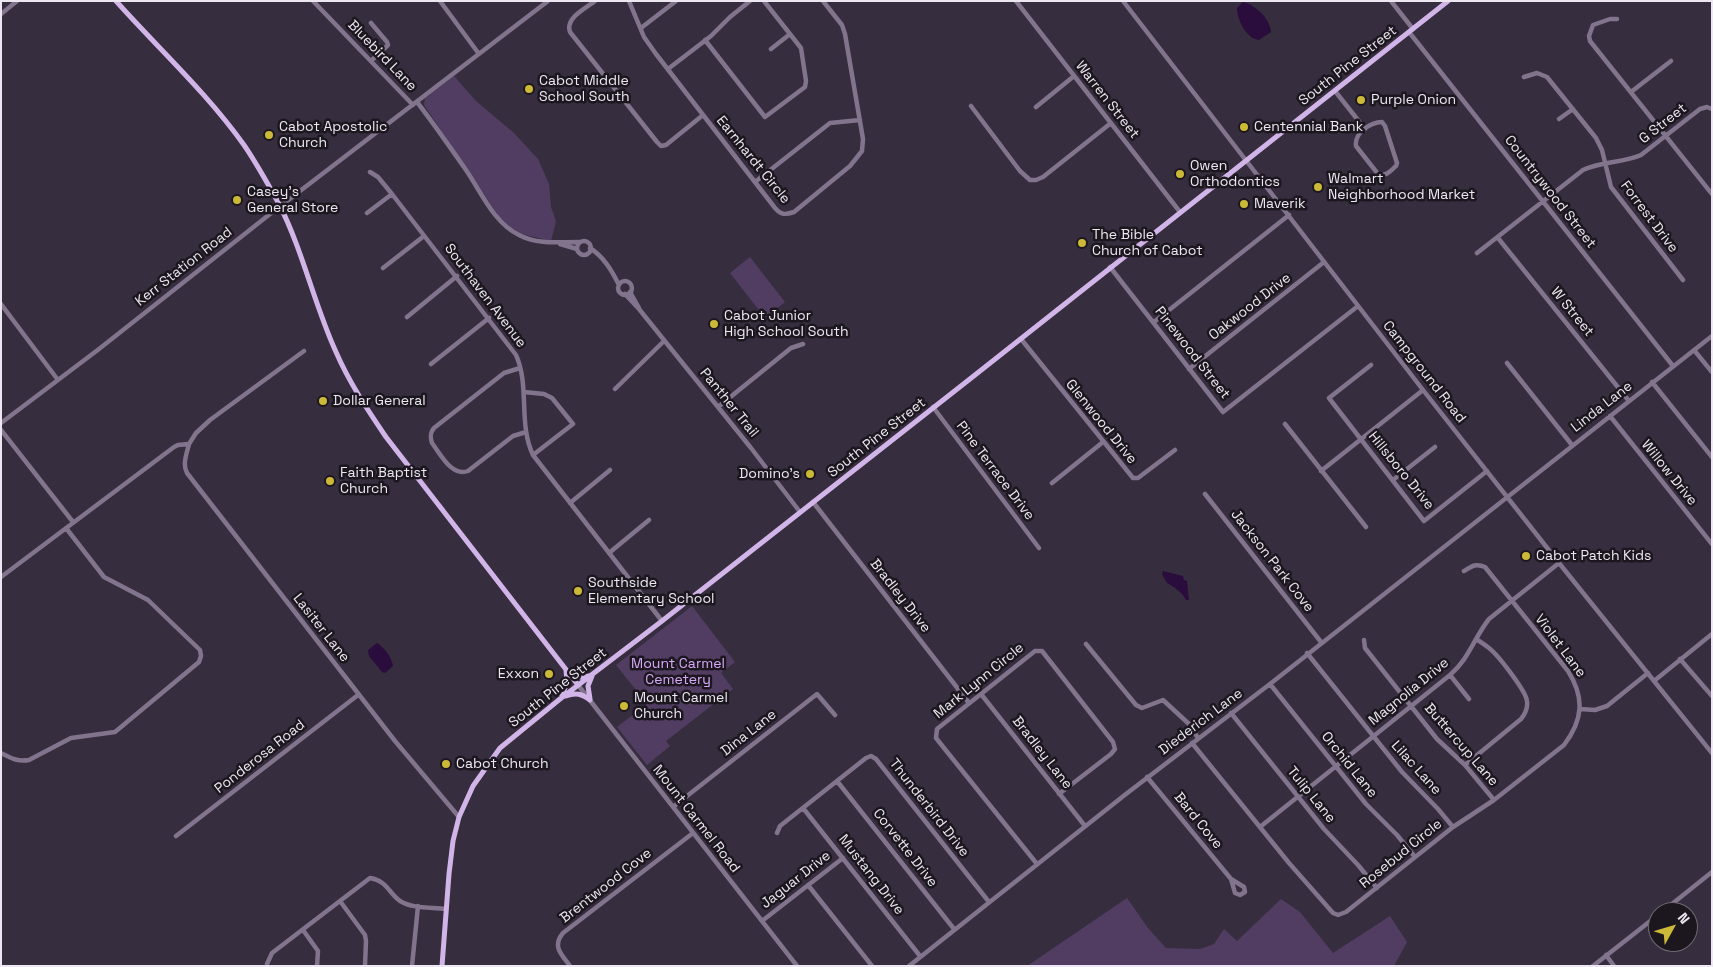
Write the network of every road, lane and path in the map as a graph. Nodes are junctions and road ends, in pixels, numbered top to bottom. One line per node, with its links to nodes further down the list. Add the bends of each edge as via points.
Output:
1 (17, 1): 16 (street)
2 (116, 1): 50 (main road, via 228,123 256,162)
3 (313, 1): 26 (street, Bluebird Lane)
4 (440, 1): 24 (street)
5 (595, 1): 37 (street, via 571,19 568,24 570,32 657,142 661,146 666,145)
6 (629, 1): 19 (street, Earnhardt Circle)
7 (676, 1): 19 (street)
8 (750, 1): 22 (street)
9 (764, 1): 21 (street)
10 (823, 1): 39 (street, Earnhardt Circle, via 842,25)
11 (1016, 1): 28 (street, Warren Street)
12 (1123, 1): 43 (street, Campground Road)
13 (1392, 1): 20 (street, Countrywood Street)
14 (1448, 1): 20 (main road, South Pine Street)
15 (546, 2): 24 (street, Kerr Station Road)
16 (1, 14)
17 (1617, 19): 31 (street, via 1593,25 1590,42)
18 (371, 23): 26 (street, via 388,46)
19 (641, 28): 27 (street, Earnhardt Circle)
20 (1411, 30): 30 (main road, South Pine Street); 49 (street, Countrywood Street)
21 (790, 34): 22 (street, via 800,48 806,84 765,118); 23 (street)
22 (705, 40): 27 (street)
23 (771, 49)
24 (479, 54): 32 (street, Kerr Station Road)
25 (1670, 61): 31 (street)
26 (371, 62): 32 (street, Bluebird Lane)
27 (668, 70): 37 (street, Earnhardt Circle)
28 (1074, 76): 34 (street); 40 (street, Warren Street)
29 (1524, 77): 35 (street, Forrest Drive, via 1537,73 1547,77)
30 (1335, 91): 41 (street); 43 (main road, South Pine Street)
31 (1631, 92): 42 (street)
32 (415, 103): 50 (street, Kerr Station Road); 57 (street, via 508,228 519,236)
33 (971, 106): 40 (street, via 1030,180 1043,177)
34 (1036, 107)
35 (1573, 109): 38 (street); 44 (street, Forrest Drive, via 1599,143)
36 (1712, 109): 42 (street, G Street, via 1700,108)
37 (703, 115): 46 (street, Earnhardt Circle)
38 (1559, 119)
39 (860, 120): 46 (street, via 830,123); 46 (street, Earnhardt Circle, via 864,139 858,158 794,212 780,213)
40 (1110, 123): 51 (street, Warren Street)
41 (1366, 129): 41 (street, via 1356,137 1356,146 1378,174 1386,175 1397,163 1385,126 1382,122 1374,123)
42 (1666, 135): 44 (street, G Street, via 1641,155); 48 (street)
43 (1246, 161): 51 (main road, South Pine Street); 53 (street, Campground Road)
44 (1605, 163): 49 (street, G Street, via 1583,170); 65 (street, Forrest Drive, via 1611,187)
45 (370, 172): 47 (street, Southaven Avenue)
46 (755, 182)
47 (392, 194): 52 (street); 54 (street, Southaven Avenue)
48 (1712, 194)
49 (1543, 201): 55 (street, G Street); 82 (street, Countrywood Street)
50 (280, 206): 86 (street, Kerr Station Road); 136 (main road, via 336,352 357,395)
51 (1180, 212): 62 (main road, South Pine Street)
52 (367, 213)
53 (1289, 216): 61 (street, Campground Road); 72 (street)
54 (424, 236): 63 (street); 64 (street, Southaven Avenue)
55 (1498, 238): 60 (street, G Street); 91 (street, W Street)
56 (579, 242): 57 (street); 58 (street); 59 (street, via 586,241)
57 (560, 244): 58 (street)
58 (577, 250): 59 (street, via 581,254)
59 (589, 250): 66 (street, via 601,257)
60 (1477, 253)
61 (1324, 262): 69 (street, Campground Road); 84 (street, Oakwood Drive)
62 (1110, 267): 72 (street, Pinewood Street); 74 (main road, South Pine Street)
63 (383, 268)
64 (457, 276): 70 (street); 71 (street, Southaven Avenue)
65 (1683, 280)
66 (621, 283): 67 (street, via 619,290); 67 (street, via 630,283 632,287)
67 (628, 293): 75 (street, Panther Trail)
68 (1, 304): 86 (street)
69 (1358, 306): 84 (street, Pinewood Street, via 1223,412); 89 (street, Campground Road)
70 (406, 317)
71 (489, 318): 80 (street); 83 (street, Southaven Avenue, via 516,354)
72 (1154, 322): 84 (street, Pinewood Street)
73 (1712, 336): 77 (street, Linda Lane)
74 (1021, 339): 93 (main road, South Pine Street); 100 (street, Glenwood Drive)
75 (664, 341): 88 (street); 92 (street, Panther Trail)
76 (803, 344): 92 (street, via 791,348)
77 (1694, 350): 82 (street, Linda Lane); 85 (street)
78 (304, 351): 101 (street, via 210,420)
79 (1507, 362): 102 (street)
80 (431, 364)
81 (1371, 366): 99 (street, Hillsboro Drive, via 1329,398)
82 (1673, 366): 87 (street, Linda Lane)
83 (520, 368): 90 (street, Southaven Avenue); 98 (street, via 504,373 434,428 431,439 453,470 461,473 513,436)
84 (1189, 369)
85 (1712, 372)
86 (58, 380): 95 (street, Kerr Station Road)
87 (1652, 382): 91 (street, Linda Lane); 106 (street)
88 (615, 389)
89 (1423, 390): 99 (street); 109 (street, Campground Road)
90 (524, 392): 98 (street, Southaven Avenue); 105 (street, via 552,398 572,424)
91 (1629, 401): 94 (street, Linda Lane)
92 (718, 407): 116 (street, Panther Trail)
93 (933, 407): 114 (main road, South Pine Street); 122 (street, Pine Terrace Drive)
94 (1610, 416): 102 (street, Linda Lane); 121 (street, Willow Drive)
95 (1, 422)
96 (1285, 424): 108 (street)
97 (1, 430): 118 (street)
98 (526, 432): 105 (street, Southaven Avenue)
99 (1361, 439): 108 (street); 110 (street, Hillsboro Drive)
100 (1103, 442): 104 (street, Glenwood Drive, via 1134,479); 111 (street)
101 (189, 444): 118 (street, via 178,444); 144 (street, Lasiter Lane, via 184,462 187,473)
102 (1572, 444): 113 (street, Linda Lane)
103 (1435, 447): 110 (street)
104 (1175, 450)
105 (534, 455): 115 (street, Southaven Avenue)
106 (1712, 457)
107 (610, 470): 115 (street)
108 (1322, 471): 119 (street)
109 (1487, 471): 110 (street, Hillsboro Drive, via 1424,521); 113 (street, Campground Road)
110 (1393, 480)
111 (1052, 483)
112 (1205, 494): 132 (street, Jackson Park Cove)
113 (1507, 497): 124 (street, Campground Road); 132 (street, Diederich Lane)
114 (813, 502): 116 (main road, South Pine Street); 149 (street, Bradley Drive)
115 (570, 503): 123 (street, Southaven Avenue)
116 (800, 512): 128 (main road, South Pine Street)
117 (649, 520): 123 (street)
118 (73, 522): 120 (street)
119 (1366, 527)
120 (66, 528): 126 (street); 157 (street, via 104,577 148,600 200,650 201,656 199,662 115,732 72,738 29,760 16,760)
121 (1712, 544)
122 (1040, 548)
123 (609, 552): 128 (street, Southaven Avenue)
124 (1559, 563): 127 (street, Magnolia Drive); 137 (street, Campground Road)
125 (1464, 571): 127 (street, Violet Lane, via 1473,565 1485,567)
126 (1, 576)
127 (1511, 600): 130 (street, Magnolia Drive, via 1489,619); 151 (street, Violet Lane, via 1568,671 1577,688)
128 (662, 621): 138 (main road, South Pine Street)
129 (1712, 634): 135 (street)
130 (1476, 639): 139 (street, Magnolia Drive, via 1464,661); 159 (street, via 1497,656 1526,694 1528,703 1521,719)
131 (1364, 640): 150 (street, Buttercup Lane, via 1365,648)
132 (1322, 642): 134 (street, Diederich Lane)
133 (1086, 644): 155 (street, via 1136,705 1142,708 1163,700 1190,724)
134 (1308, 654): 141 (street, Diederich Lane); 154 (street, Lilac Lane)
135 (1680, 659): 140 (street); 145 (street)
136 (566, 670): 138 (main road, via 580,677); 142 (main road); 146 (main road, via 566,686)
137 (1648, 673): 140 (street, Campground Road); 151 (street, via 1607,706)
138 (592, 675): 142 (main road, South Pine Street); 148 (main road, via 588,686)
139 (1450, 676): 147 (street); 150 (street, Magnolia Drive)
140 (1654, 681): 158 (street, Campground Road)
141 (1270, 684): 152 (street, Diederich Lane); 160 (street, Orchid Lane)
142 (578, 685): 146 (main road, South Pine Street); 148 (street, Mount Carmel Road)
143 (981, 694): 149 (street, Mark Lynn Circle); 163 (street, Bradley Lane); 163 (street, Mark Lynn Circle, via 1035,651 1042,651 1113,742 1115,749)
144 (358, 695): 168 (street, Lasiter Lane); 174 (street, Ponderosa Road)
145 (1712, 696)
146 (561, 698): 148 (main road, via 577,693); 168 (main road, South Pine Street, via 500,748 473,786)
147 (1469, 699)
148 (590, 700): 166 (street, Mount Carmel Road)
149 (969, 703): 177 (street, Mark Lynn Circle, via 937,729 936,738)
150 (1412, 706): 154 (street, Magnolia Drive); 159 (street, Buttercup Lane, via 1438,739)
151 (1580, 710): 165 (street, Rosebud Circle, via 1572,734 1564,744)
152 (1231, 713): 155 (street, Diederich Lane); 164 (street, Tulip Lane)
153 (835, 715): 166 (street, Dina Lane, via 817,694)
154 (1373, 736): 160 (street, Magnolia Drive); 171 (street, Lilac Lane)
155 (1198, 738): 156 (street, Diederich Lane)
156 (1192, 743): 161 (street, Diederich Lane); 170 (street, Rosebud Circle)
157 (1, 753)
158 (1712, 753)
159 (1465, 765): 165 (street, Buttercup Lane)
160 (1335, 766): 164 (street, Magnolia Drive); 175 (street, Orchid Lane)
161 (1147, 777): 169 (street, Diederich Lane); 179 (street, Bard Cove)
162 (837, 781): 167 (street, Thunderbird Drive); 183 (street, Thunderbird Drive, via 866,758 876,759); 189 (street, Corvette Drive)
163 (1060, 794): 169 (street, Bradley Lane)
164 (1297, 796): 170 (street, Magnolia Drive); 181 (street, Tulip Lane)
165 (1494, 800): 171 (street, Rosebud Circle)
166 (673, 807): 172 (street, Mount Carmel Road)
167 (803, 808): 173 (street, Thunderbird Drive, via 780,826); 176 (street, Mustang Drive)
168 (459, 818): 186 (main road, South Pine Street)
169 (1084, 826): 177 (street, Diederich Lane)
170 (1260, 827): 181 (street, Rosebud Circle, via 1333,913 1346,912)
171 (1453, 827): 175 (street, Rosebud Circle)
172 (692, 833): 187 (street, Mount Carmel Road); 198 (street, Brentwood Cove, via 563,933 558,939 558,947)
173 (778, 833)
174 (176, 836)
175 (1415, 857): 181 (street, Rosebud Circle)
176 (843, 858): 180 (street, Jaguar Drive); 192 (street, Mustang Drive)
177 (1037, 864): 183 (street, Diederich Lane)
178 (1711, 875): 184 (street)
179 (1231, 880)
180 (808, 885): 187 (street, Jaguar Drive); 200 (street)
181 (1377, 888)
182 (340, 902): 185 (street, via 370,878 380,880 400,900); 190 (street); 195 (street, via 364,935)
183 (989, 902): 189 (street, Diederich Lane)
184 (1675, 902)
185 (418, 906): 186 (street); 196 (street)
186 (446, 909): 197 (main road, South Pine Street)
187 (762, 921): 199 (street, Mount Carmel Road)
188 (1648, 923): 191 (street)
189 (954, 929): 192 (street, Diederich Lane)
190 (303, 930): 193 (street, via 272,953); 194 (street, via 318,950)
191 (1606, 955): 202 (street); 203 (street)
192 (920, 956): 201 (street, Diederich Lane)
193 (268, 964)
194 (318, 966)
195 (365, 966)
196 (412, 966)
197 (442, 966)
198 (570, 966)
199 (797, 966)
200 (872, 966)
201 (909, 966)
202 (1593, 966)
203 (1614, 966)

